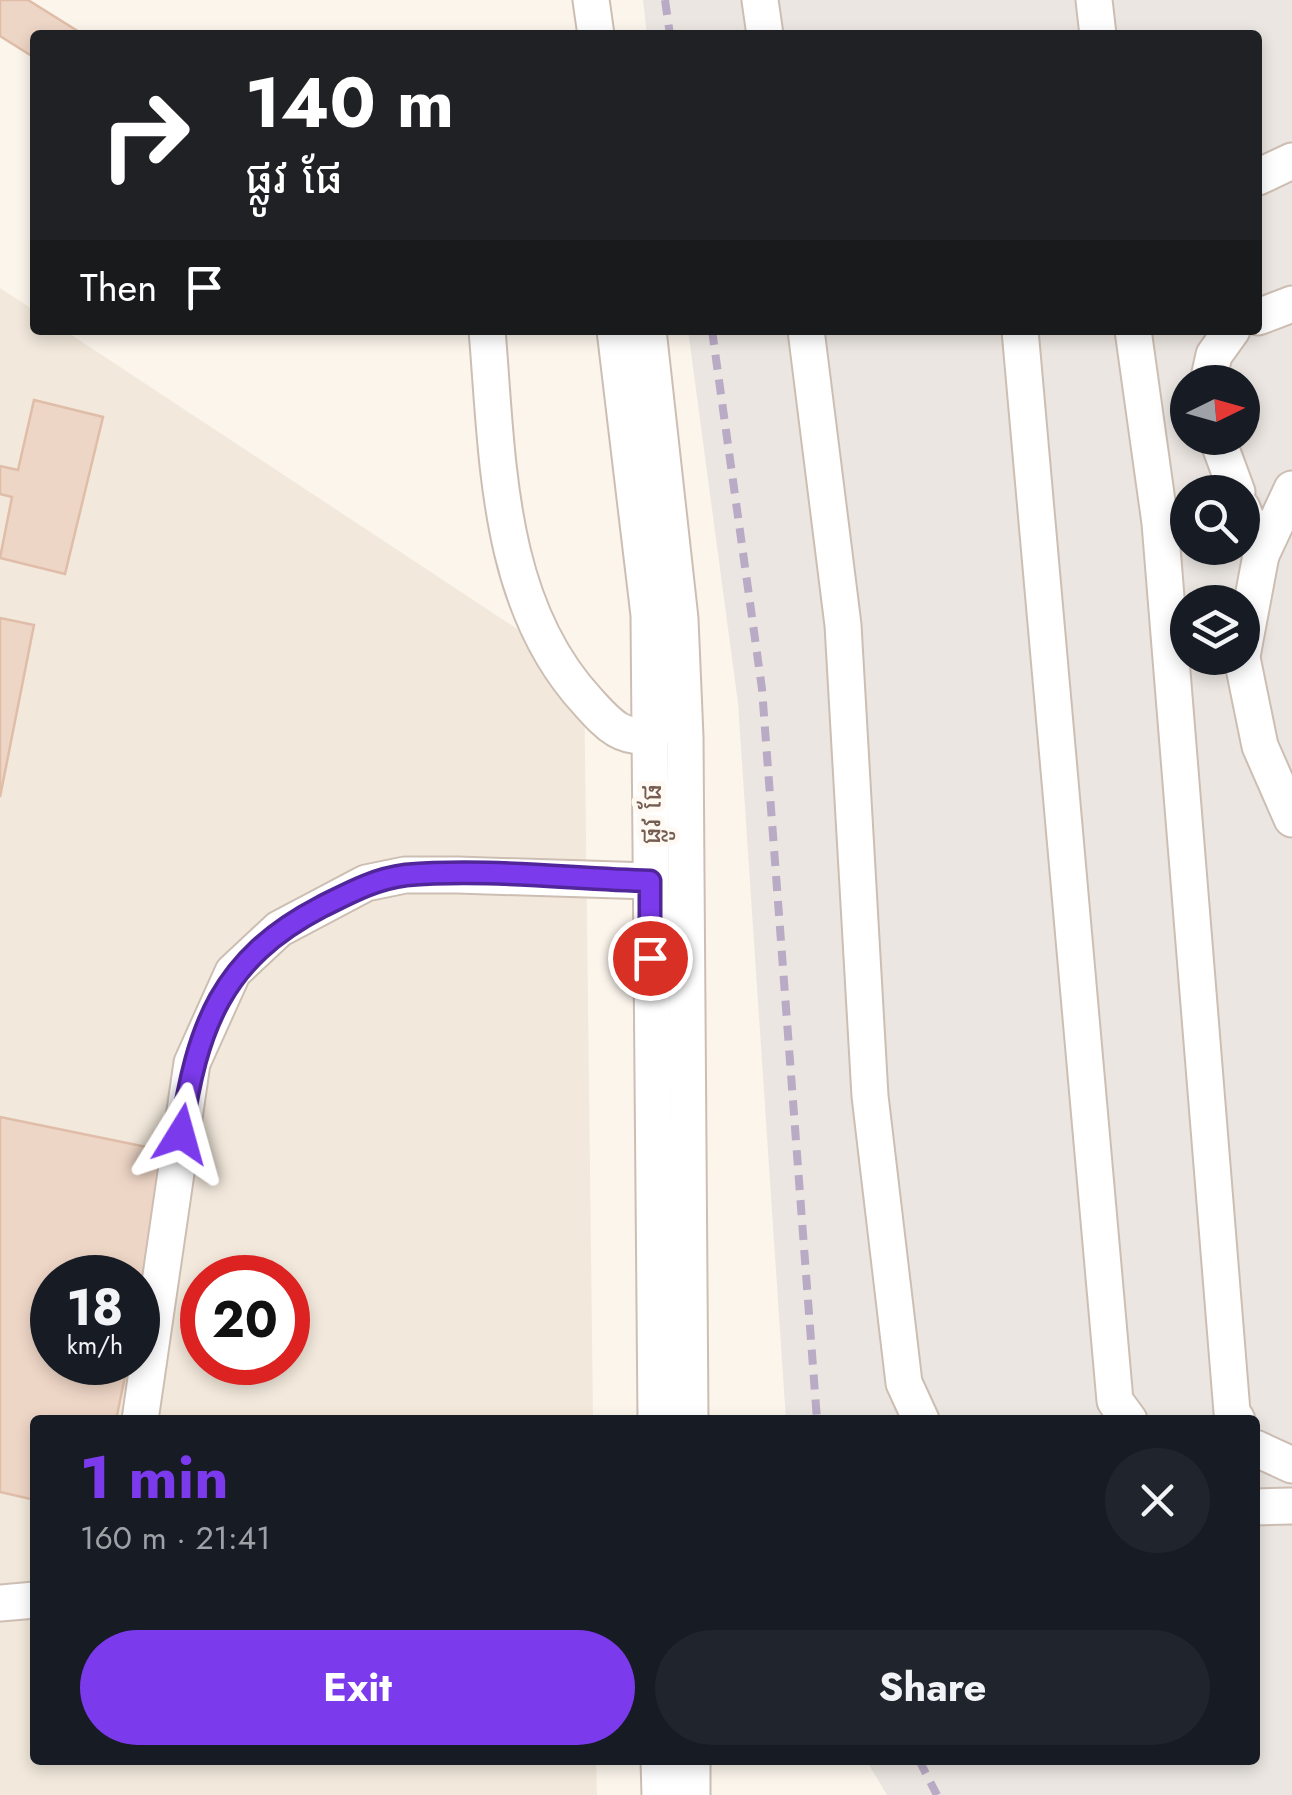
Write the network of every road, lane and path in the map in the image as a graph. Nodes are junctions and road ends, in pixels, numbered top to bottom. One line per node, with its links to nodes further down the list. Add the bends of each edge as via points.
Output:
1 (591, 0): 4 (street)
2 (760, 0): 5 (street)
3 (1094, 0): 6 (street)
4 (595, 30)
5 (764, 30)
6 (1097, 30)
7 (1292, 162): 8 (street)
8 (1262, 175)
9 (1292, 304): 10 (street)
10 (1262, 315)
11 (488, 335): 23 (street, via 513,558 540,636 608,723 622,734)
12 (615, 335): 23 (street, ផ្លូវ ផែ, via 648,615)
13 (649, 335): 28 (street, ផ្លូវ ផែ, via 680,619 685,737)
14 (807, 335): 29 (street, via 844,626 870,1096 904,1382)
15 (1020, 335): 30 (street, via 1115,1401)
16 (1134, 335): 31 (street, via 1160,523)
17 (1228, 335): 18 (street)
18 (1212, 365)
19 (1292, 489): 20 (street)
20 (1261, 555): 21 (street)
21 (1255, 585)
22 (1246, 675): 24 (street, via 1260,746)
23 (652, 735): 25 (street, ផ្លូវ ផែ)
24 (1292, 820)
25 (650, 881): 26 (street, via 457,875 366,883 279,929 233,972 192,1063); 27 (street, ផ្លូវ ផែ)
26 (141, 1415)
27 (656, 1415)
28 (690, 1415)
29 (918, 1415)
30 (1125, 1415)
31 (1236, 1415)
32 (1260, 1452): 33 (street)
33 (1292, 1466)
34 (1292, 1506): 35 (street)
35 (1260, 1507)
36 (30, 1600): 37 (street)
37 (0, 1603)
38 (659, 1765): 40 (street)
39 (692, 1765): 41 (street)
40 (660, 1795)
41 (692, 1795)

